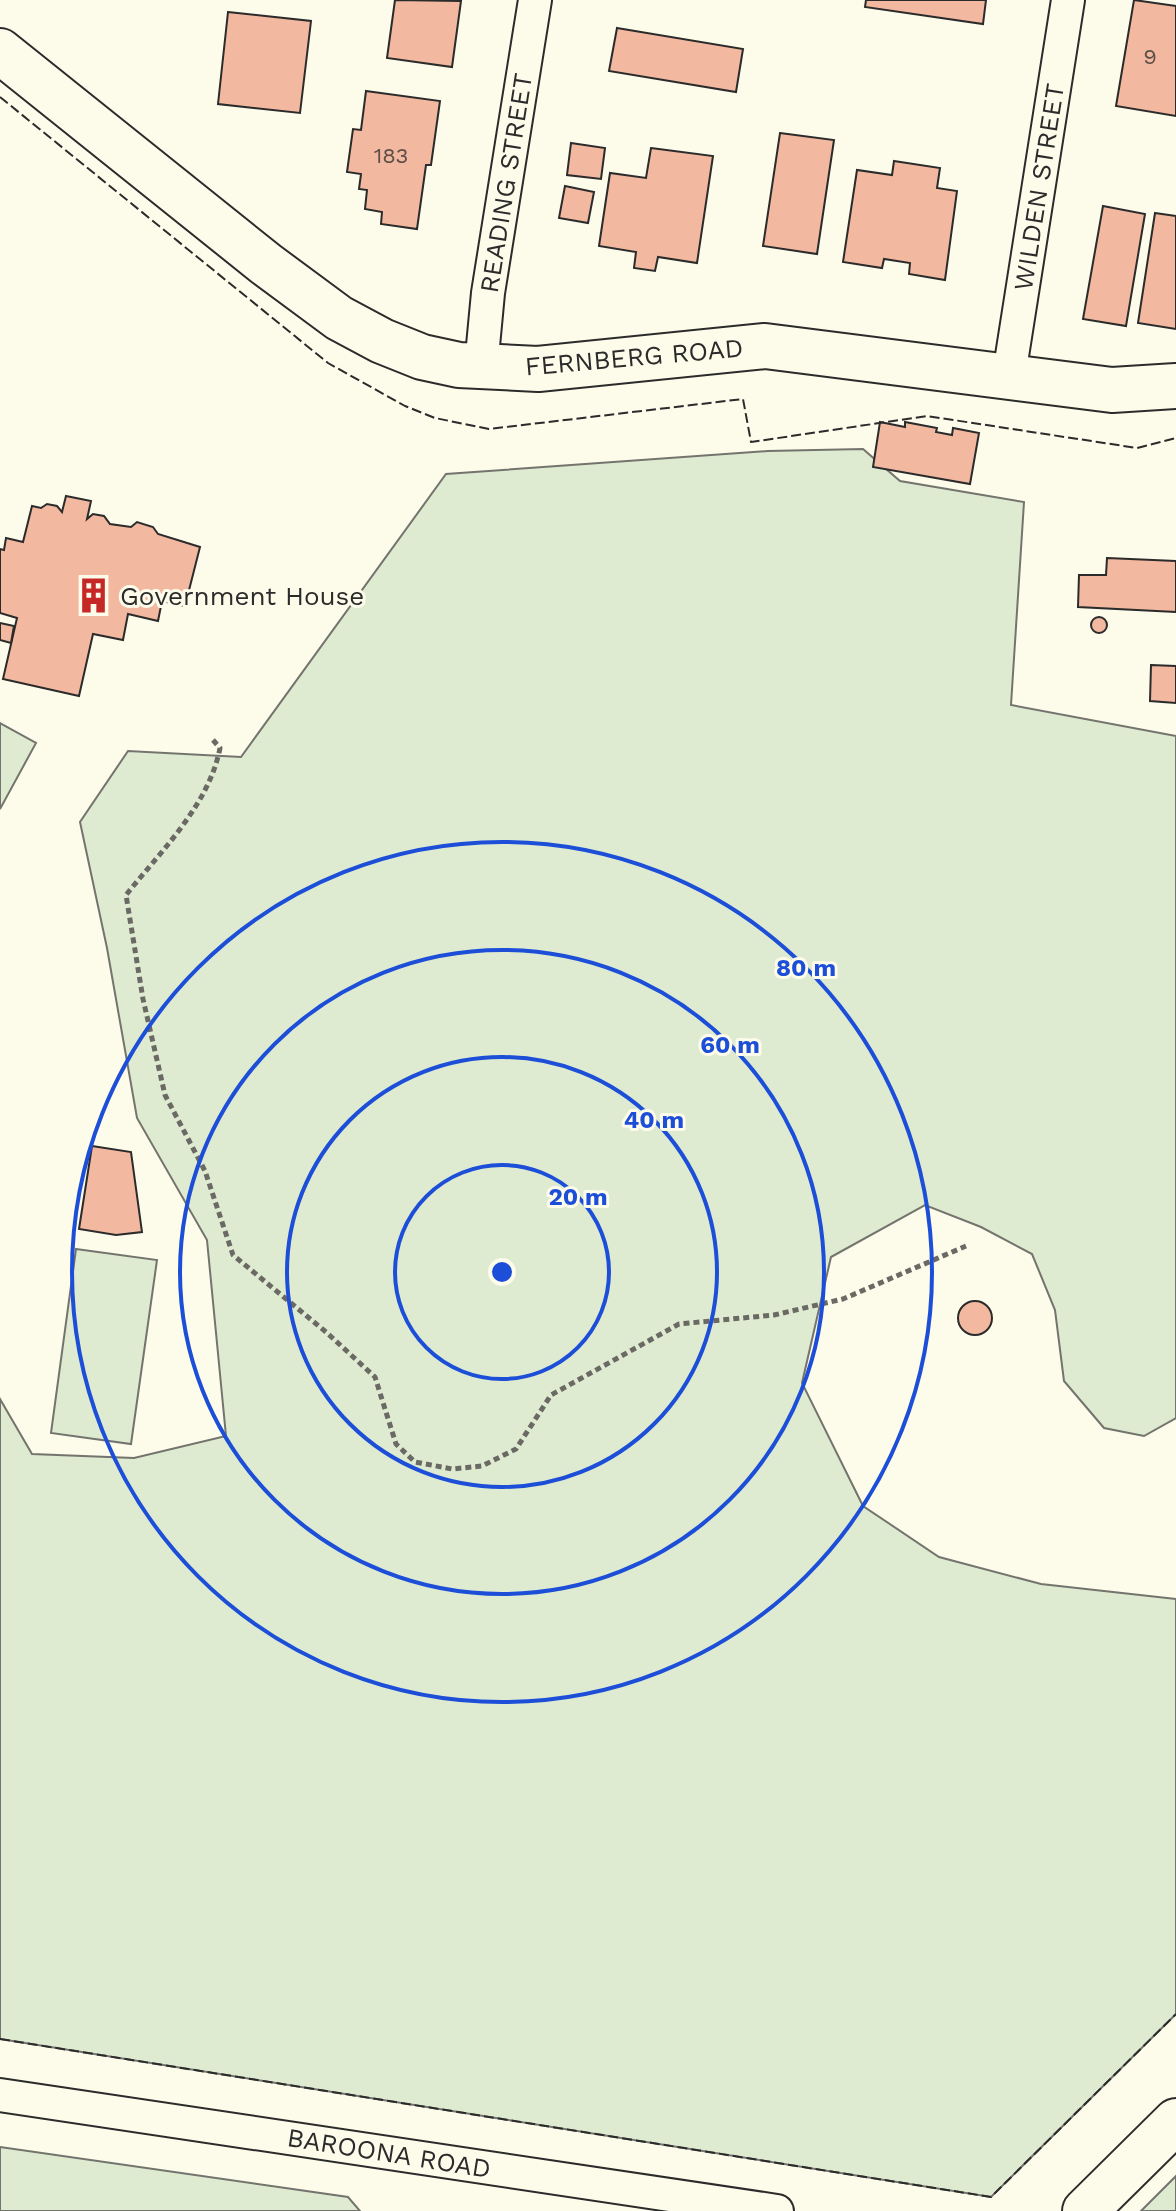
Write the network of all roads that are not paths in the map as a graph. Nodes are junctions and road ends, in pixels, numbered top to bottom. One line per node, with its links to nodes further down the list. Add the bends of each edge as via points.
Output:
1 (535, 0): 4 (street, READING STREET)
2 (1068, 0): 5 (street, WILDEN STREET)
3 (0, 51): 4 (street, FERNBERG ROAD, via 339,318 403,350)
4 (481, 367): 5 (street, FERNBERG ROAD, via 579,366 765,346)
5 (1009, 375): 6 (street, FERNBERG ROAD, via 1112,390)
6 (1176, 386)
7 (0, 2095): 9 (street, BAROONA ROAD)
8 (1176, 2121): 10 (street)
9 (777, 2211)
10 (1085, 2211)

